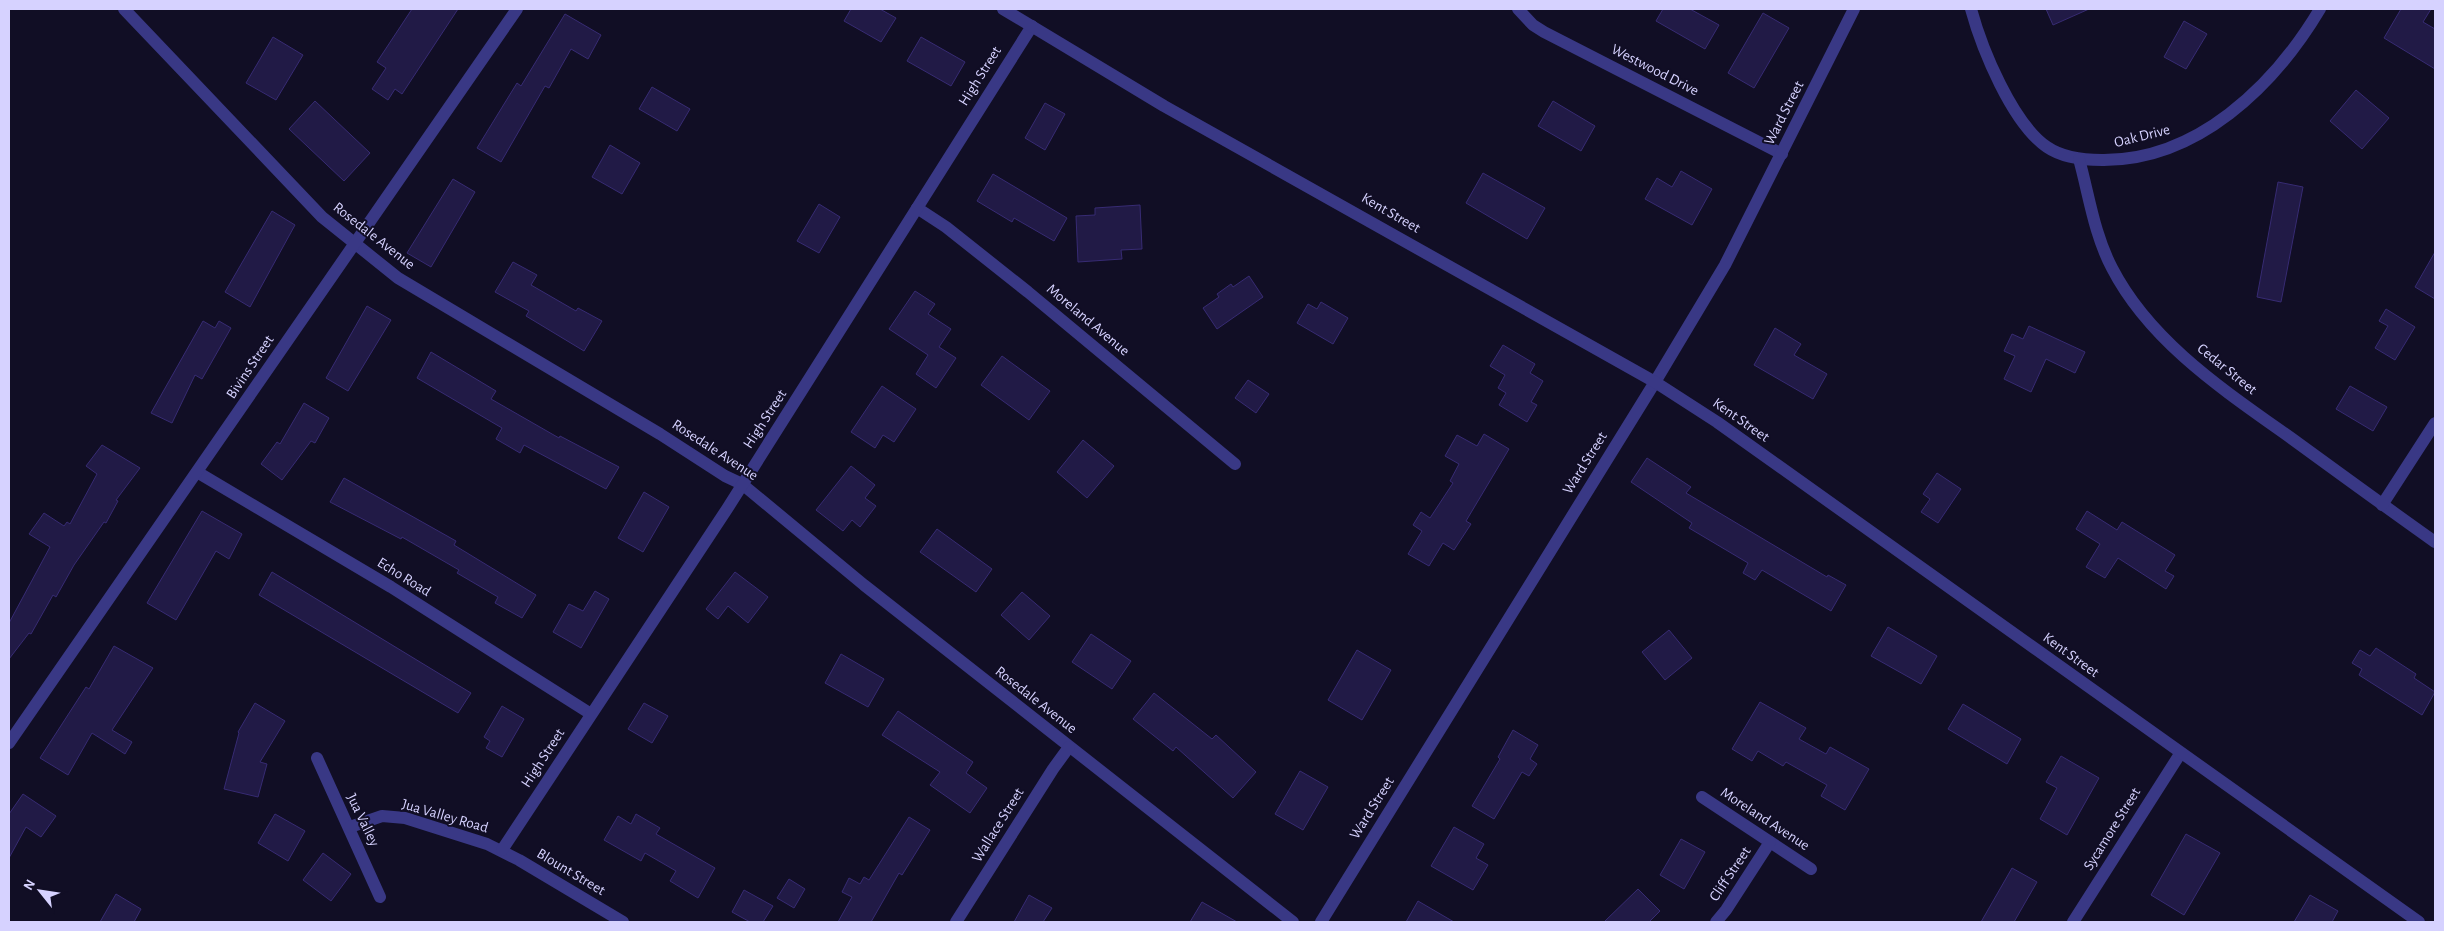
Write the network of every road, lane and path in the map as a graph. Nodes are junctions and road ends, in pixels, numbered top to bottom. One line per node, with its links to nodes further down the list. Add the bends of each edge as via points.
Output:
1 (124, 9): 12 (street, Rosedale Avenue, via 322,217)
2 (517, 9): 12 (street, Bivins Street)
3 (1003, 9): 8 (street, Kent Street)
4 (1518, 9): 9 (street, Westwood Drive, via 1544,32)
5 (1854, 9): 9 (street, Ward Street)
6 (1971, 9): 10 (street, Oak Drive, via 1986,55 2025,124 2047,147)
7 (2320, 9): 10 (street, Oak Drive, via 2279,66 2242,105 2203,133 2177,145 2136,157)
8 (1032, 26): 11 (street, High Street); 13 (street, Kent Street, via 1164,106)
9 (1782, 154): 13 (street, Ward Street, via 1725,265)
10 (2079, 159): 18 (street, Cedar Street, via 2104,252 2121,284 2144,316 2173,347 2248,407)
11 (917, 208): 15 (street, Moreland Avenue, via 1028,292); 17 (street, High Street)
12 (354, 243): 16 (street, Bivins Street); 17 (street, Rosedale Avenue, via 398,278)
13 (1656, 382): 23 (street, Kent Street, via 1717,422); 35 (street, Ward Street)
14 (2435, 423): 18 (street)
15 (1235, 464)
16 (197, 472): 20 (street, Echo Road, via 391,587); 21 (street, Bivins Street)
17 (742, 484): 20 (street, High Street); 22 (street, Rosedale Avenue)
18 (2382, 505): 19 (street, Cedar Street)
19 (2435, 542)
20 (591, 714): 28 (street, High Street)
21 (9, 743)
22 (1069, 747): 33 (street, Wallace Street); 34 (street, Rosedale Avenue)
23 (2180, 754): 31 (street, Kent Street); 37 (street, Sycamore Street)
24 (316, 758): 26 (street, Jua Valley)
25 (1702, 797): 27 (street, Moreland Avenue)
26 (350, 827): 28 (street, Jua Valley Road, via 382,816 405,818); 30 (street, Jua Valley)
27 (1770, 842): 29 (street, Moreland Avenue); 36 (street, Cliff Street)
28 (502, 850): 32 (street, Blount Street)
29 (1811, 869)
30 (380, 897)
31 (2414, 921)
32 (623, 922)
33 (956, 922)
34 (1293, 922)
35 (1321, 922)
36 (1716, 922)
37 (2072, 922)

